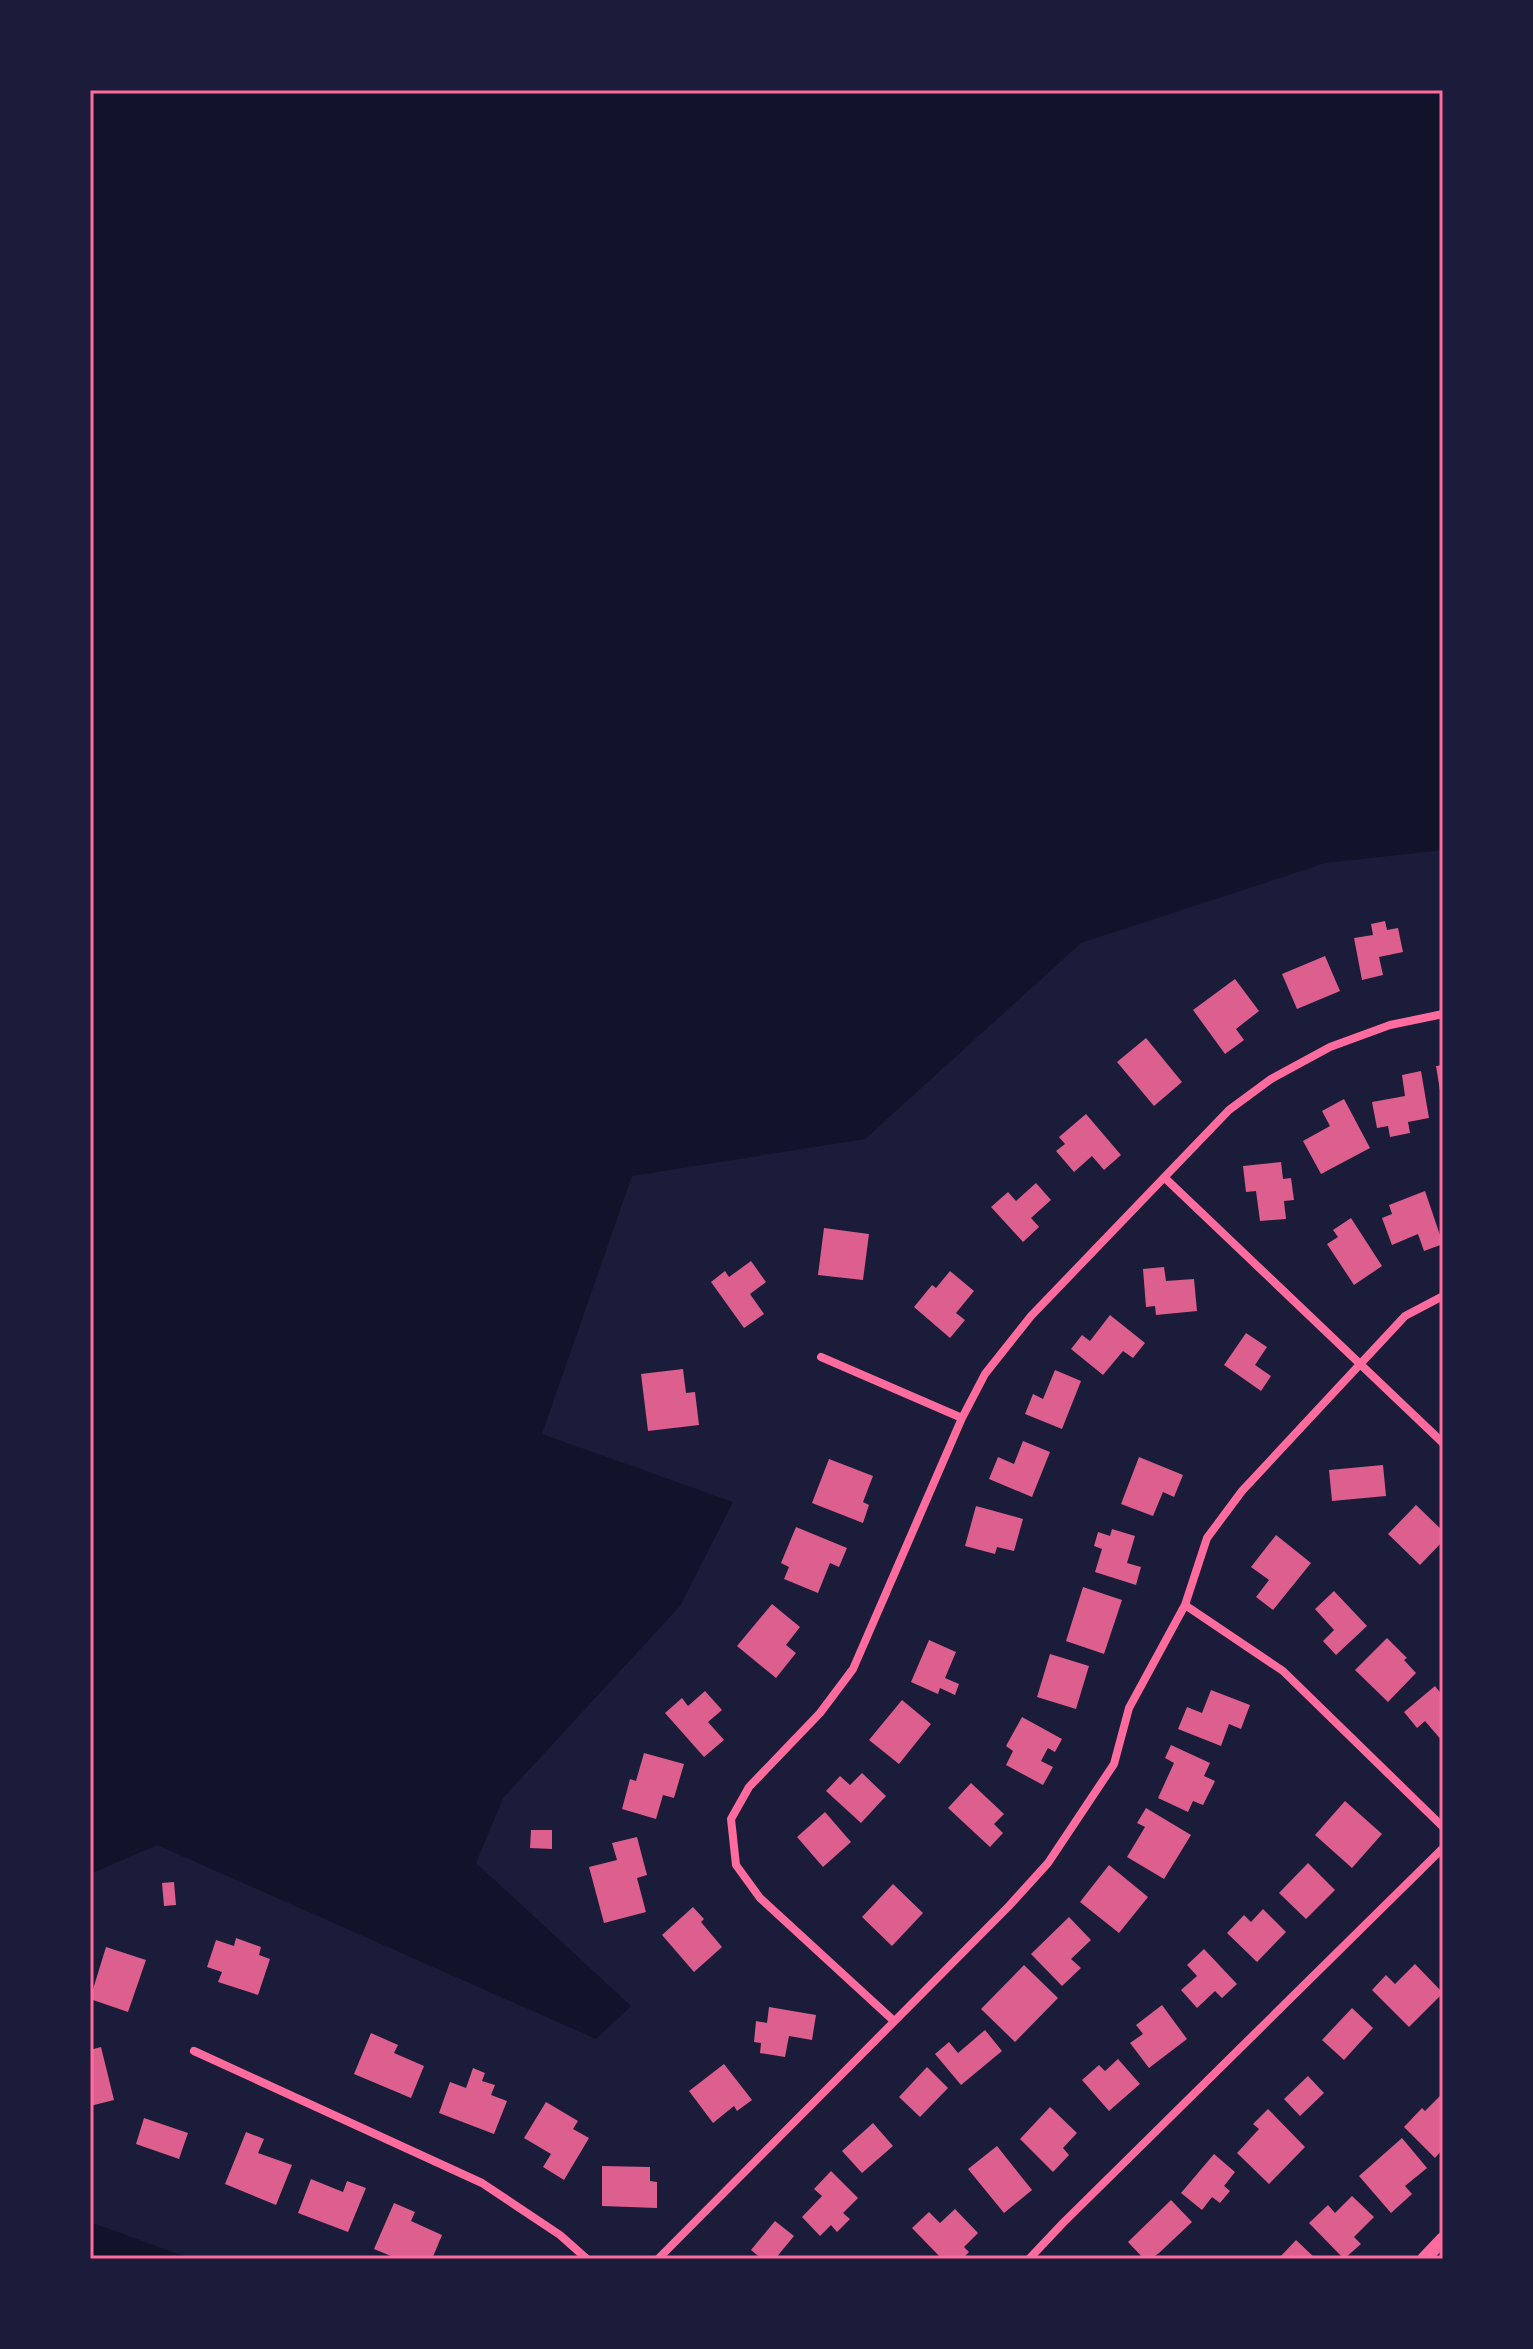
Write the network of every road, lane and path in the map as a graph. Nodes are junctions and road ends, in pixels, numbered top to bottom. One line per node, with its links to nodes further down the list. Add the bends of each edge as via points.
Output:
1 (1443, 1014): 2 (street, via 1390,1025 1330,1047 1271,1079 1229,1110)
2 (1166, 1179): 5 (street); 6 (street, via 1031,1316 985,1374)
3 (1443, 1296): 5 (street, via 1405,1316)
4 (821, 1357): 6 (street)
5 (1362, 1363): 7 (street); 8 (street, via 1242,1491 1207,1538)
6 (962, 1418): 11 (street, via 853,1669 820,1713 749,1787 731,1819 736,1865 760,1898)
7 (1443, 1443)
8 (1185, 1605): 9 (street, via 1283,1671); 11 (street, via 1129,1708 1114,1764 1048,1863)
9 (1443, 1827)
10 (1443, 1848): 16 (street)
11 (894, 2021): 15 (street)
12 (194, 2051): 14 (street, via 482,2183)
13 (1443, 2239): 17 (street)
14 (587, 2259)
15 (658, 2259)
16 (1029, 2259)
17 (1424, 2259)

